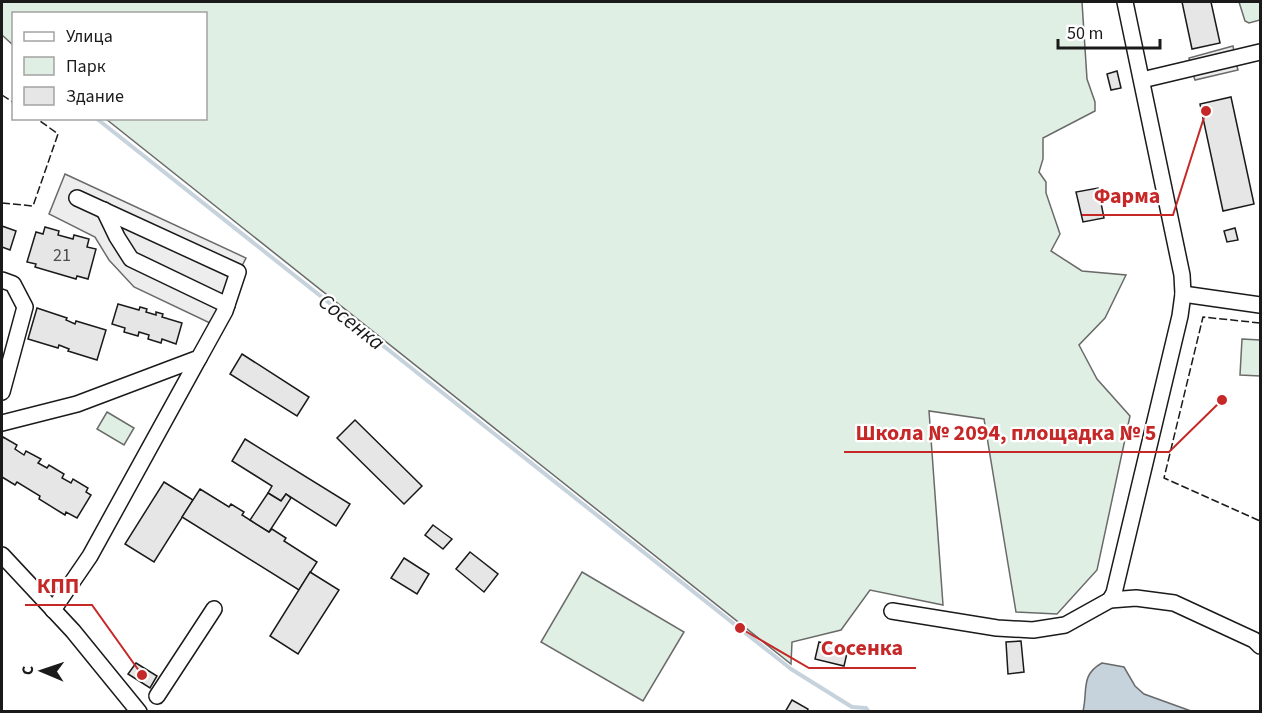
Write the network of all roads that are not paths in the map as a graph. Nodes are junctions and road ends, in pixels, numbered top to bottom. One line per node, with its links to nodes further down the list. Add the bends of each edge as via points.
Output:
1 (1125, 2): 3 (street)
2 (1260, 52): 3 (street)
3 (1142, 80): 7 (street)
4 (77, 198): 5 (street)
5 (104, 210): 8 (street, via 131,259); 8 (street, via 238,272)
6 (2, 280): 11 (street, via 13,284 25,307)
7 (1183, 294): 9 (street); 14 (street)
8 (227, 305): 10 (street)
9 (1260, 305)
10 (199, 358): 12 (street, via 77,404); 16 (street, via 90,556)
11 (2, 392)
12 (2, 423)
13 (2, 555): 16 (street)
14 (1110, 600): 17 (street, via 1065,625 1033,630); 18 (street, via 1136,598 1174,603)
15 (214, 609): 19 (street)
16 (53, 610): 20 (street)
17 (892, 611)
18 (1260, 646)
19 (157, 696)
20 (139, 711)

